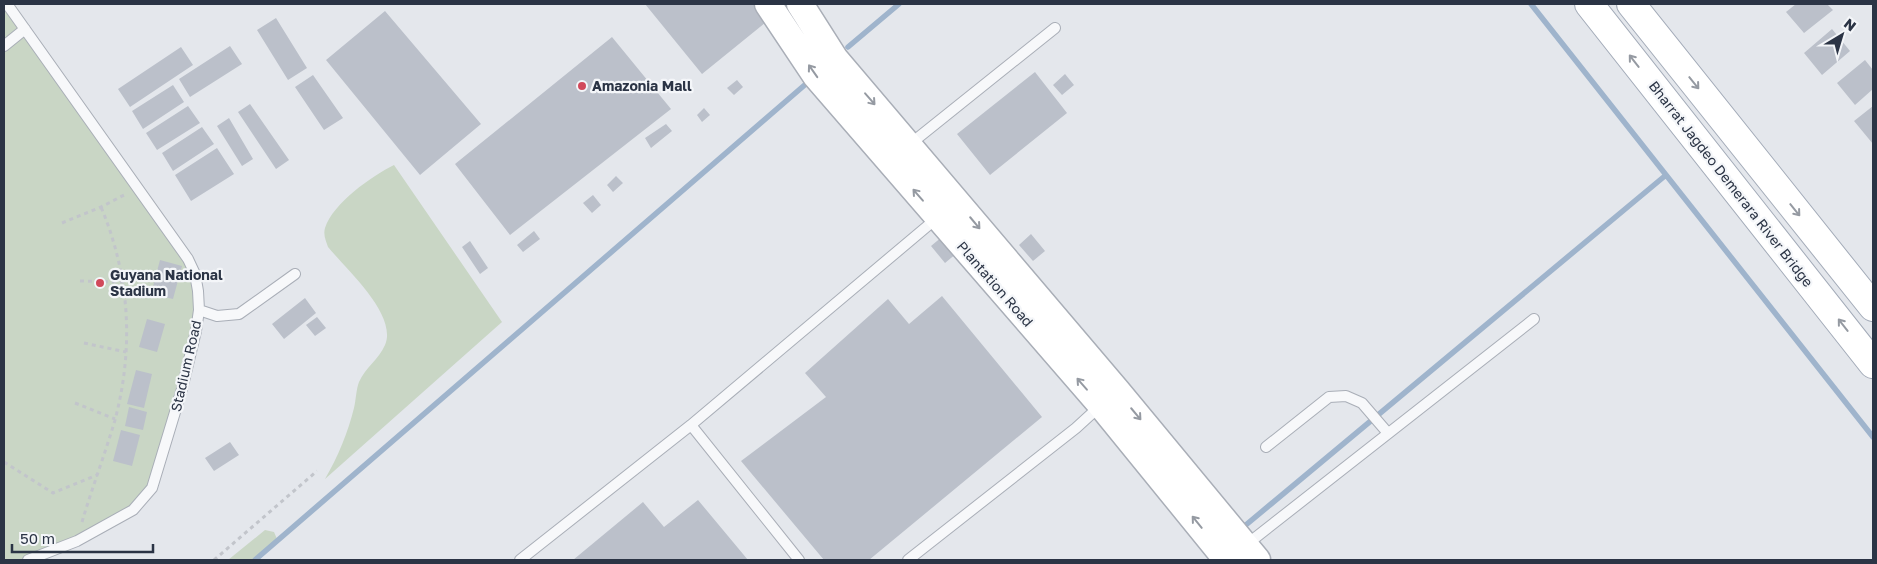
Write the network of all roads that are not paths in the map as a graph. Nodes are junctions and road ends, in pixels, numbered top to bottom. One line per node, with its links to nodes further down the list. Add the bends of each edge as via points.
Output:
1 (7, 4): 7 (lane, Stadium Road)
2 (768, 4): 10 (street, Plantation Road, one-way to 2, via 816,76)
3 (800, 4): 9 (street, Plantation Road, one-way to 9, via 835,59)
4 (1589, 4): 15 (main road, Bharrat Jagdeo Demerara River Bridge, one-way to 4)
5 (1631, 4): 12 (main road, one-way to 12)
6 (1055, 28): 9 (lane)
7 (25, 30): 8 (lane); 13 (lane, Stadium Road, via 188,259 195,274)
8 (4, 46)
9 (909, 145): 16 (street, Plantation Road, one-way to 16)
10 (938, 218): 16 (street, Plantation Road, one-way to 10); 17 (lane)
11 (295, 274): 13 (lane, via 239,314 217,316)
12 (1873, 308)
13 (199, 310): 21 (lane, Stadium Road, via 182,389 152,488 133,510 77,541)
14 (1534, 319): 18 (lane)
15 (1873, 364)
16 (1109, 398): 20 (street, Plantation Road); 24 (lane, via 1076,428)
17 (691, 425): 22 (lane); 23 (lane)
18 (1387, 432): 19 (lane, via 1362,403 1346,396 1329,397); 20 (lane)
19 (1266, 447)
20 (1243, 555)
21 (28, 560)
22 (520, 560)
23 (799, 560)
24 (908, 560)

